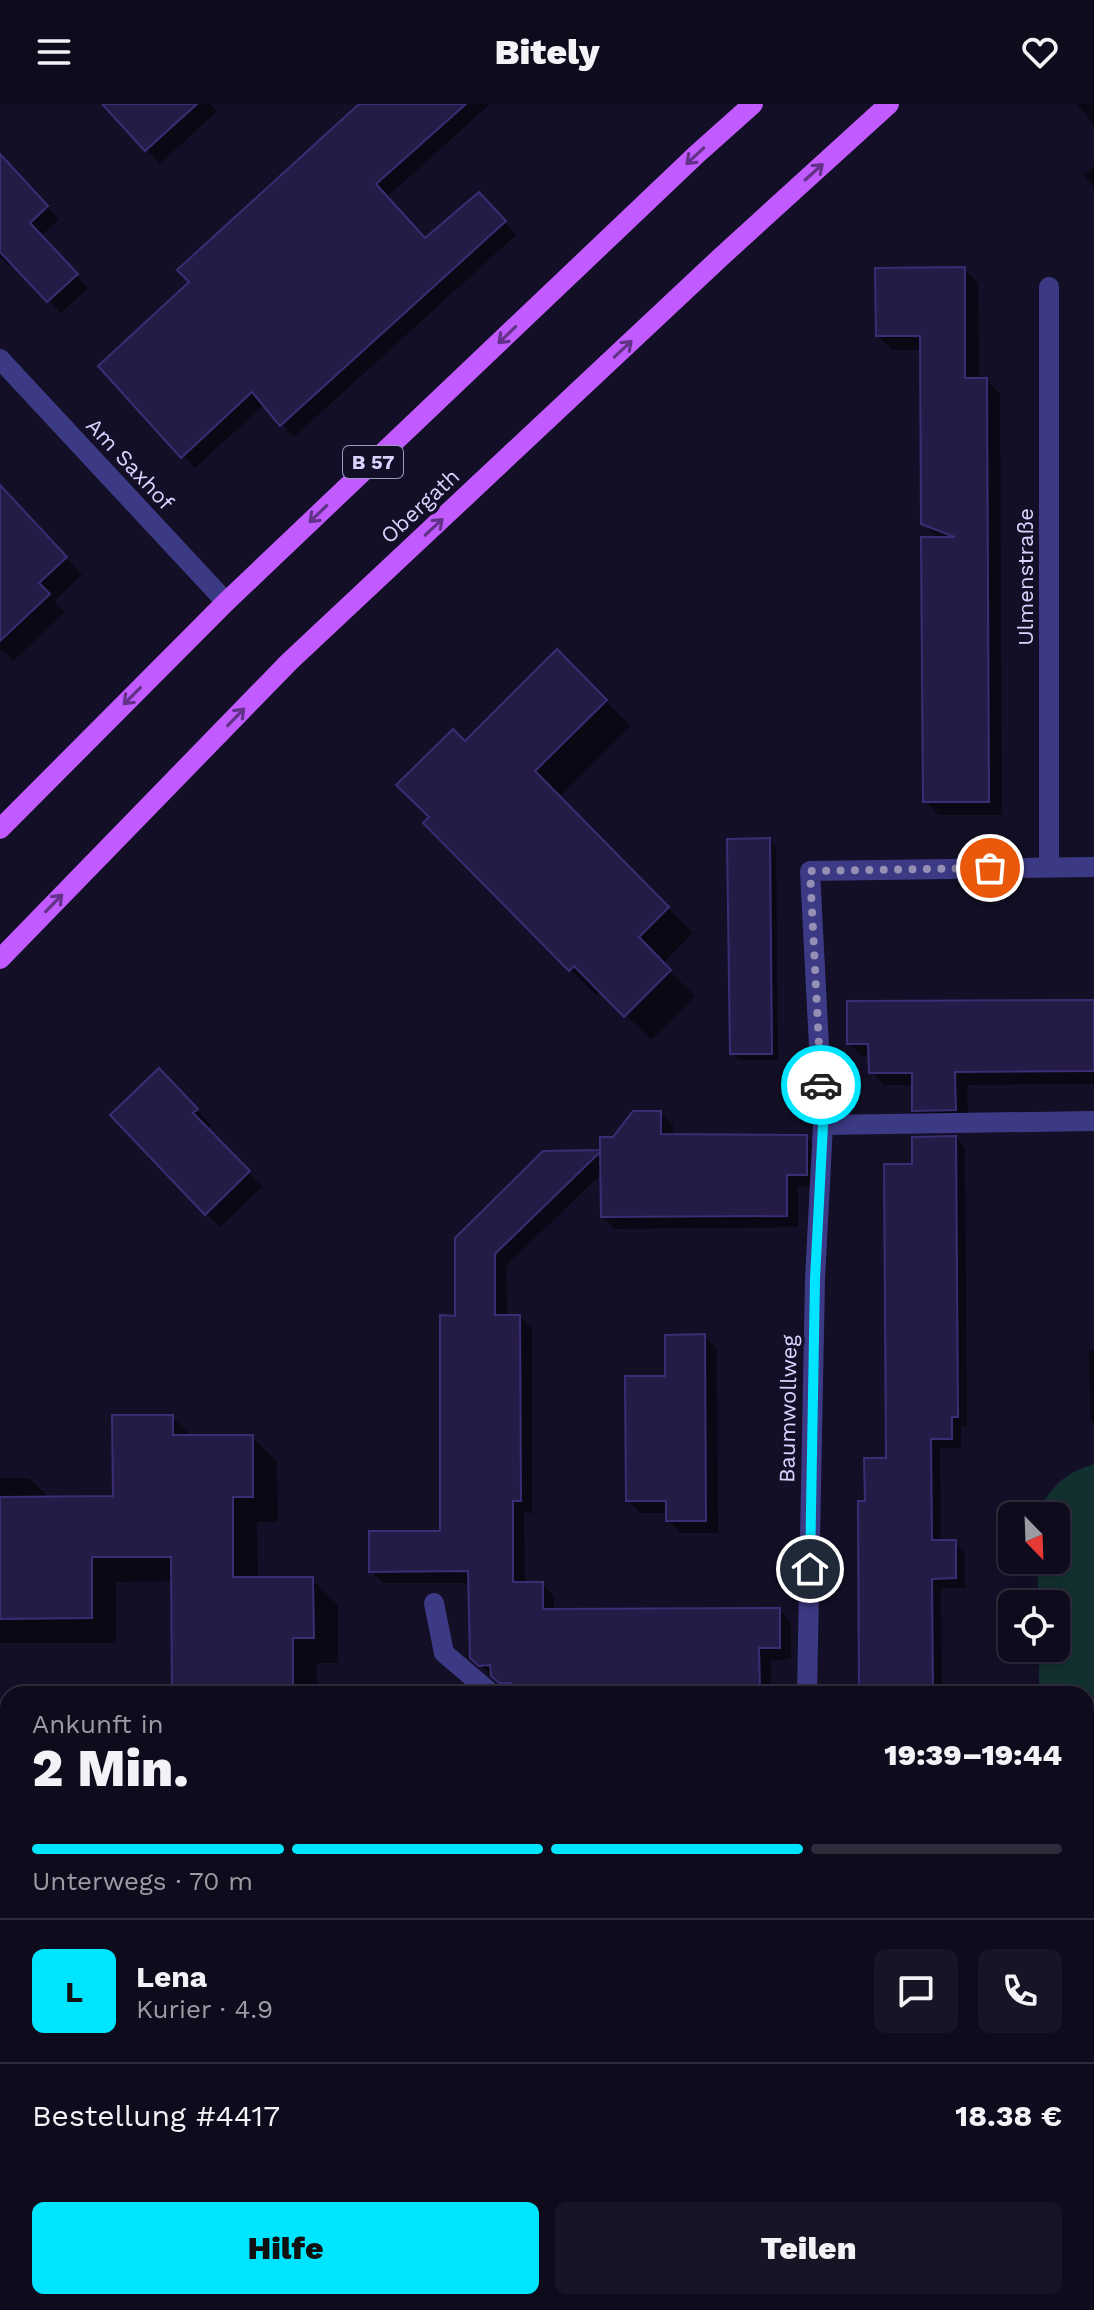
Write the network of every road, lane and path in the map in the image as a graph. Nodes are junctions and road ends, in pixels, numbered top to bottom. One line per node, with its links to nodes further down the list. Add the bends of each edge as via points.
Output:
1 (753, 104): 5 (main road, B 57, one-way to 5)
2 (889, 104): 9 (main road, Obergath, one-way to 2, via 289,662)
3 (1049, 287): 7 (street, Ulmenstraße)
4 (0, 359): 5 (street, Am Saxhof)
5 (226, 602): 6 (main road, B 57, one-way to 6)
6 (0, 829)
7 (1049, 867): 8 (street, Baumwollweg); 11 (street, Baumwollweg, via 810,871)
8 (1094, 867)
9 (0, 959)
10 (1094, 1121): 11 (street)
11 (823, 1125): 14 (street, Baumwollweg)
12 (434, 1603): 13 (street, via 444,1653)
13 (483, 1686)
14 (807, 1686)

